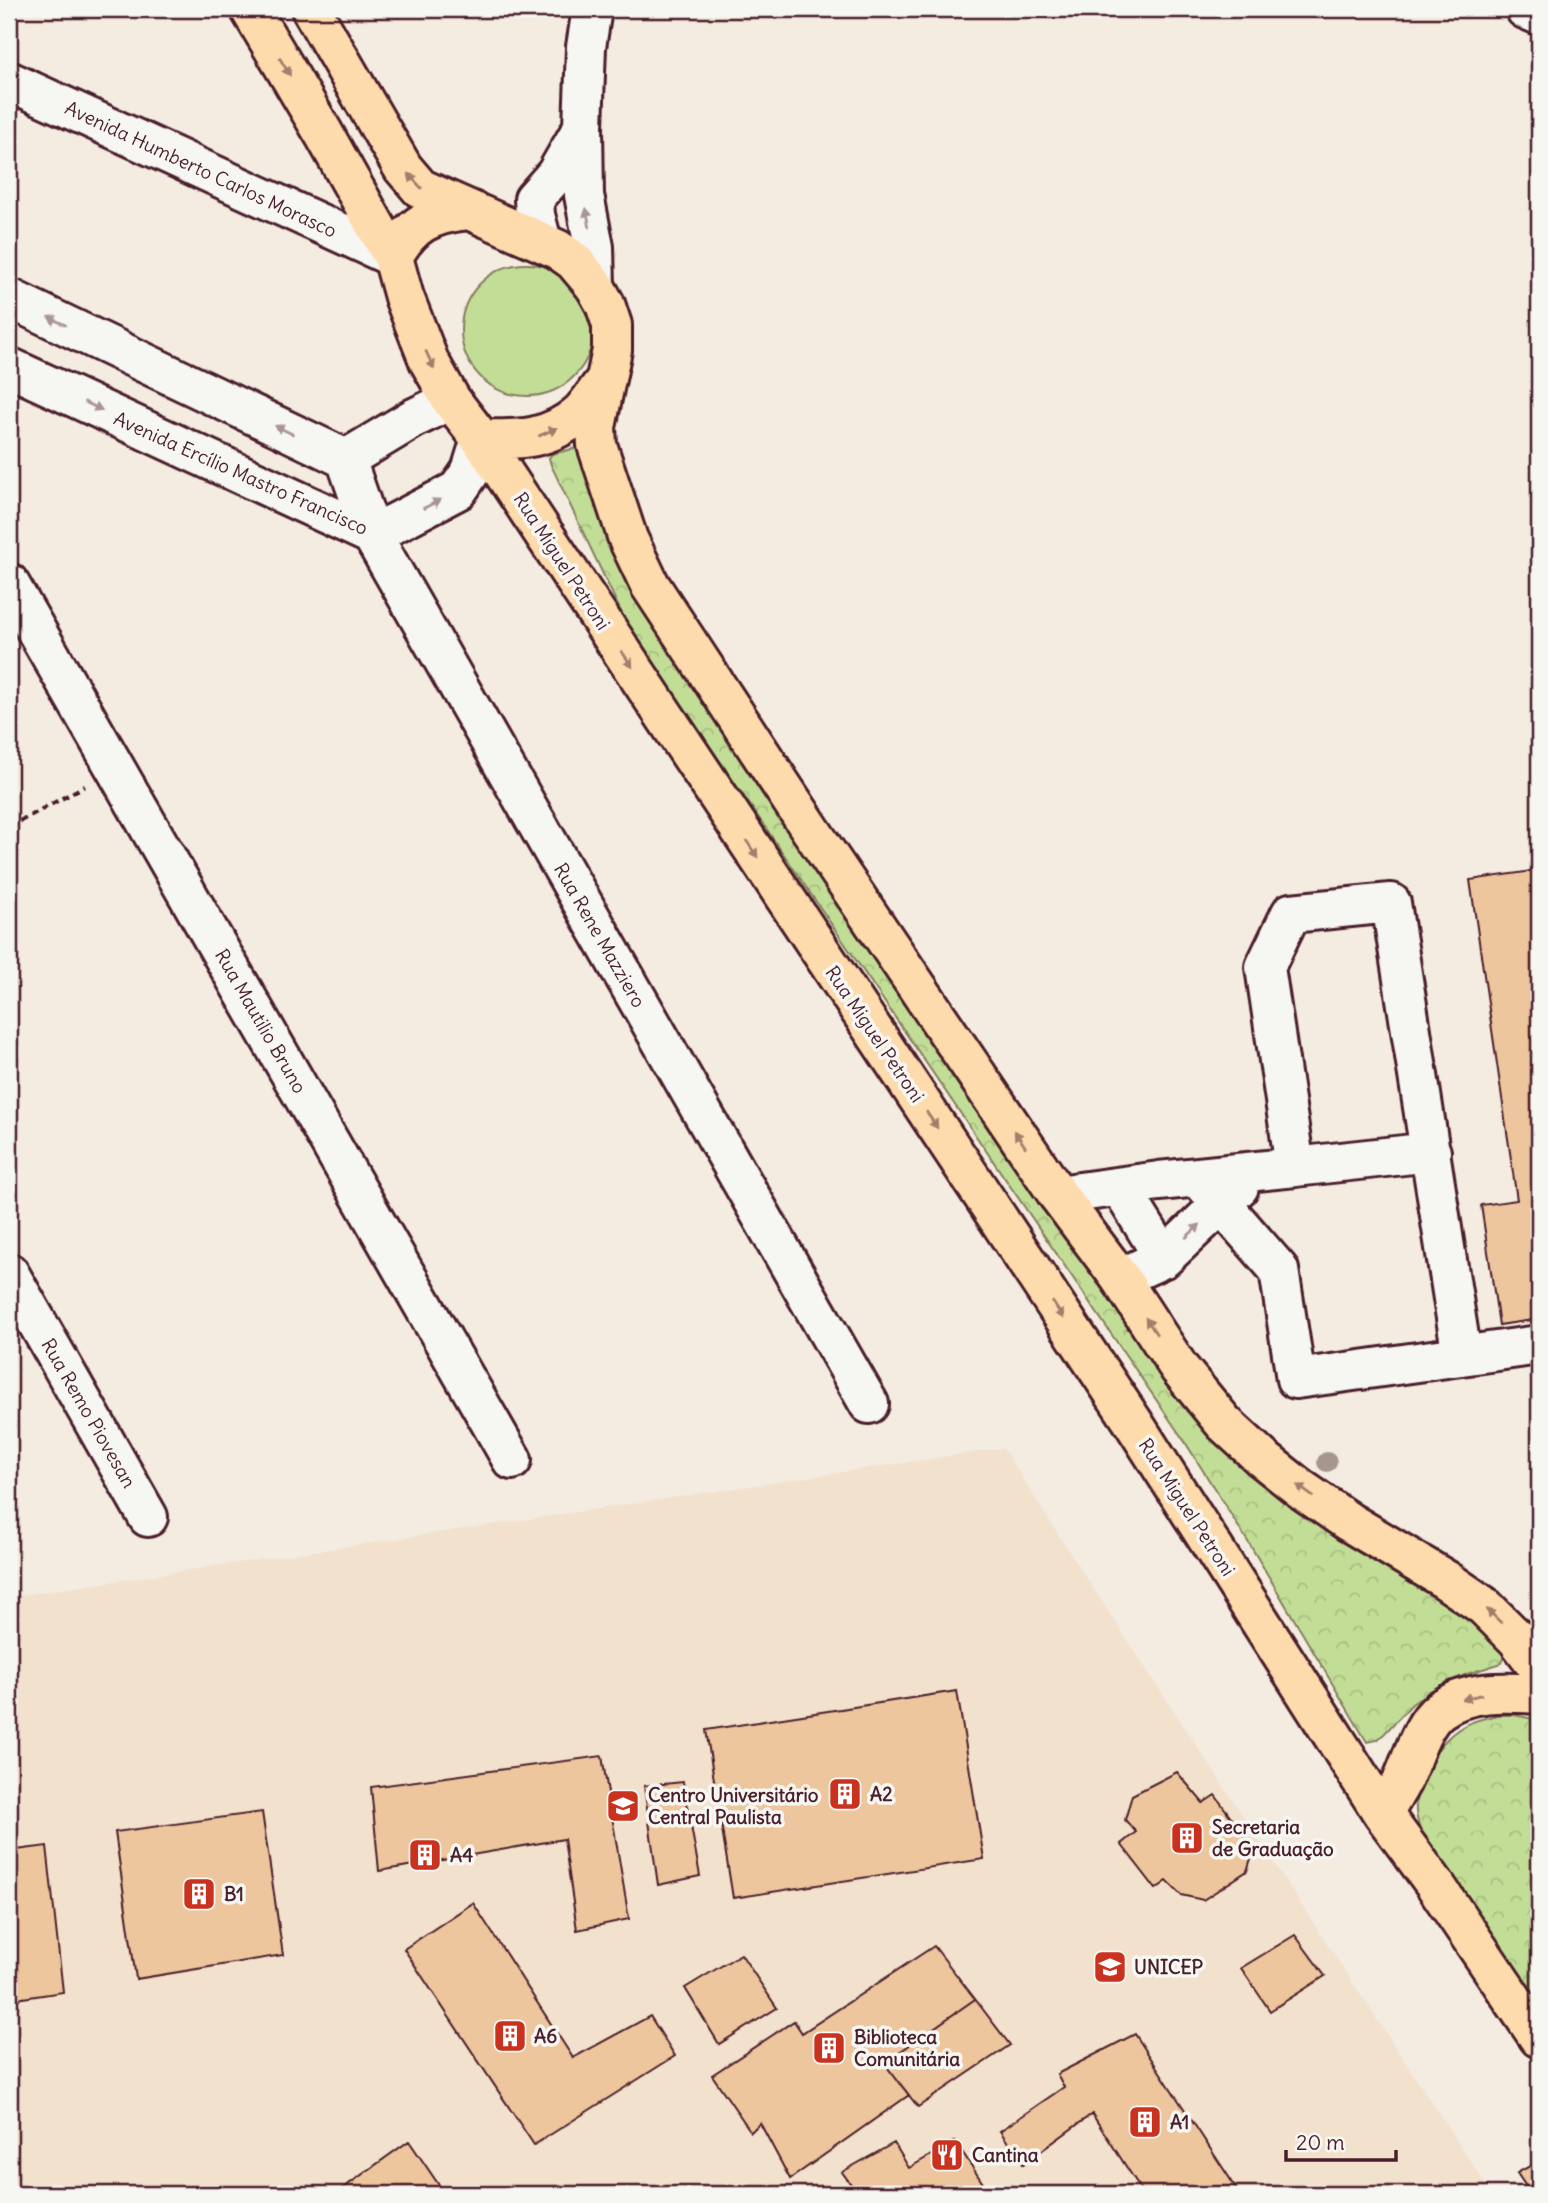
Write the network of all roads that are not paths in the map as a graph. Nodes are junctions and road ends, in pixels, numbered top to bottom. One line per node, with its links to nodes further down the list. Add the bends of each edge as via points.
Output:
1 (250, 9): 10 (main road, Rua Miguel Petroni, one-way to 10)
2 (312, 9): 8 (main road, one-way to 2, via 420,188 403,168)
3 (592, 9): 7 (street)
4 (1525, 9): 5 (street)
5 (1539, 15)
6 (9, 81): 10 (street, Avenida Humberto Carlos Morasco)
7 (583, 127): 9 (street, via 556,174 534,199); 11 (street, one-way to 7, via 594,247 584,195)
8 (468, 210): 9 (main road); 10 (main road, via 429,219 403,238)
9 (542, 242): 11 (main road, via 574,261)
10 (393, 257): 15 (main road, Rua Miguel Petroni, one-way to 15, via 429,361)
11 (595, 286): 13 (main road, via 612,325)
12 (9, 298): 17 (street, one-way to 12)
13 (605, 381): 16 (main road, one-way to 13, via 545,435 581,412); 24 (main road, one-way to 13, via 650,585 628,539 597,445)
14 (19, 383): 18 (street, Avenida Ercílio Mastro Francisco, one-way to 18)
15 (452, 400): 16 (main road, Rua Miguel Petroni); 17 (street)
16 (481, 439): 18 (street, Avenida Ercílio Mastro Francisco, one-way to 16, via 458,490 471,471); 35 (main road, Rua Miguel Petroni, one-way to 35, via 1133,1422)
17 (346, 459): 18 (street, Rua Rene Mazziero)
18 (372, 535): 30 (street, Rua Rene Mazziero)
19 (9, 583): 31 (street, Rua Mautilio Bruno)
20 (1431, 1152): 21 (street); 21 (street, via 1391,903 1291,913 1265,967); 29 (street)
21 (1295, 1167): 23 (street, via 1254,1172)
22 (1120, 1187): 23 (street); 24 (street); 25 (street)
23 (1210, 1191): 25 (street, one-way to 23); 29 (street, via 1279,1270 1296,1379)
24 (1058, 1195): 27 (main road)
25 (1164, 1258): 27 (street)
26 (9, 1273): 32 (street, Rua Remo Piovesan)
27 (1120, 1278): 33 (main road, one-way to 27, via 1484,1606 1311,1496 1224,1423 1179,1368)
28 (1539, 1345): 29 (street)
29 (1462, 1356)
30 (869, 1404)
31 (512, 1460)
32 (148, 1517)
33 (1539, 1668)
34 (1539, 1694): 35 (main road, one-way to 35, via 1470,1696 1439,1711 1420,1736)
35 (1383, 1814): 36 (main road, Rua Miguel Petroni)
36 (1539, 2038)

